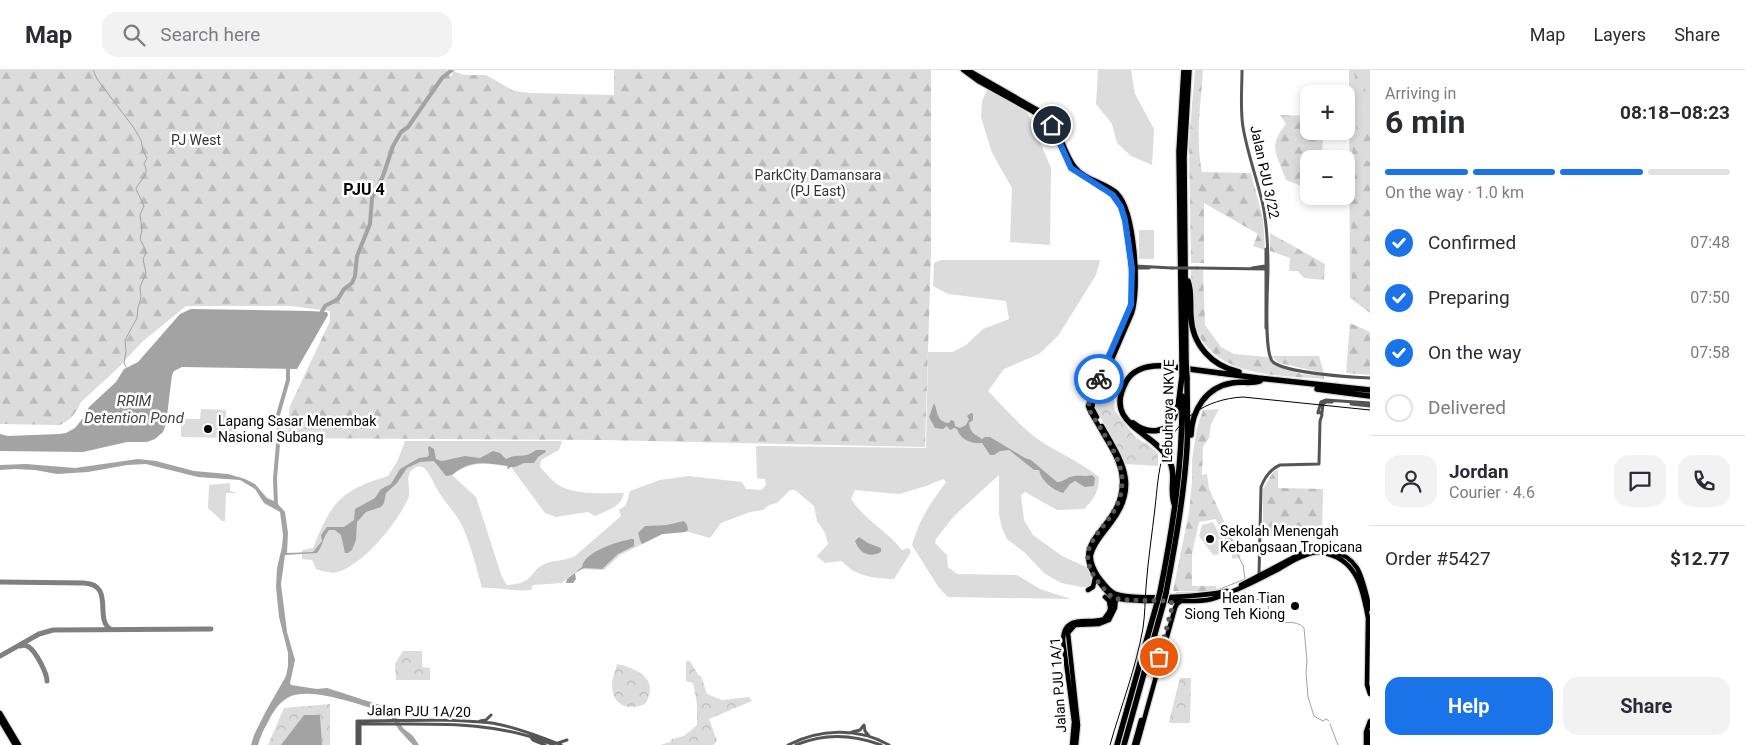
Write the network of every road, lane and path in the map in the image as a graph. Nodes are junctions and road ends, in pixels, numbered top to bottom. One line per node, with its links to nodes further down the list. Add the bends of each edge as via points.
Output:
1 (964, 70): 6 (main road)
2 (968, 70): 6 (main road); 7 (main road)
3 (1184, 70): 18 (highway, Lebuhraya NKVE, via 1179,152)
4 (1189, 70): 16 (highway, Lebuhraya NKVE, via 1184,157)
5 (1242, 70): 14 (street, Jalan PJU 3/22, via 1243,126 1250,163 1262,198)
6 (978, 81): 7 (main road); 8 (main road)
7 (990, 82): 9 (main road)
8 (995, 90): 9 (main road); 10 (main road)
9 (1013, 96): 10 (main road); 11 (main road, via 1050,117 1074,166 1120,197 1128,216)
10 (1027, 108): 11 (main road, via 1050,122 1071,168 1116,199 1125,220)
11 (1133, 267): 12 (street); 13 (street); 15 (main road); 17 (main road, via 1131,305)
12 (1142, 268): 13 (street); 15 (main road)
13 (1172, 268): 14 (street, bridge)
14 (1267, 268): 20 (street, Jalan PJU 3/22, via 1267,347 1271,360 1301,371)
15 (1136, 274): 17 (main road, via 1134,307)
16 (1186, 277): 18 (highway, Lebuhraya NKVE); 21 (highway, via 1192,325 1202,349 1221,366 1254,375)
17 (1120, 335): 29 (main road, via 1088,406 1116,458 1122,479 1117,508 1090,545 1088,565); 31 (main road, via 1092,406 1120,457 1126,479 1124,502 1091,557 1096,574)
18 (1184, 362): 19 (highway, Lebuhraya NKVE, bridge)
19 (1184, 377): 21 (highway, via 1176,413 1167,426 1149,432 1128,418 1124,405 1126,388 1135,375 1150,369); 25 (highway, Lebuhraya NKVE); 26 (highway, Lebuhraya NKVE, via 1182,448)
20 (1370, 378)
21 (1259, 380): 22 (highway); 23 (highway); 25 (highway, via 1222,386 1201,401 1192,420 1189,460); 26 (highway, via 1158,365 1139,369 1128,377 1121,395 1123,414 1134,429 1160,448 1168,459 1173,471)
22 (1370, 390)
23 (1370, 396)
24 (1370, 404): 28 (street, via 1326,402 1320,416 1319,464 1280,466 1271,470 1263,481 1260,496)
25 (1185, 468): 33 (highway, Lebuhraya NKVE, via 1177,534)
26 (1175, 506): 33 (highway, Lebuhraya NKVE)
27 (1352, 566): 28 (main road, via 1336,553 1317,549); 37 (main road, via 1335,556 1306,554 1233,592 1205,600); 41 (main road); 44 (main road, via 1368,618 1367,686)
28 (1263, 571): 32 (main road, via 1259,576)
29 (1095, 578): 30 (main road, via 1094,587); 35 (main road)
30 (1088, 590)
31 (1110, 590): 35 (main road); 36 (main road)
32 (1225, 591): 36 (main road, via 1200,596); 38 (main road, via 1208,598)
33 (1163, 592): 39 (highway, Lebuhraya NKVE, bridge)
34 (1105, 597): 40 (main road)
35 (1115, 598): 36 (main road); 40 (main road, Jalan PJU 1A/1)
36 (1128, 598): 38 (main road); 40 (main road)
37 (1182, 601): 38 (main road); 76 (main road, via 1175,608)
38 (1173, 602): 76 (main road)
39 (1160, 604): 74 (highway, Lebuhraya NKVE); 75 (highway, Lebuhraya NKVE)
40 (1113, 608): 42 (main road, Jalan PJU 1A/1, via 1112,617 1106,622 1075,625 1069,630 1067,639); 43 (main road, Jalan PJU 1A/1, via 1104,619 1073,622 1065,630 1063,640)
41 (1370, 609)
42 (1072, 677): 43 (main road); 73 (main road, Jalan PJU 1A/1, via 1078,725)
43 (1069, 684): 72 (main road, Jalan PJU 1A/1, via 1074,722)
44 (1370, 694)
45 (0, 713): 64 (main road)
46 (491, 715): 48 (street, via 484,721)
47 (0, 720): 63 (main road)
48 (454, 721): 52 (street, Jalan PJU 1A/20); 54 (street, Jalan PJU 1A/20)
49 (1370, 721): 77 (main road, via 1366,732)
50 (359, 723): 51 (street, Jalan PJU 1A/20); 53 (street, Jalan PJU 1A/20); 56 (street); 65 (street)
51 (383, 723): 52 (street, Jalan PJU 1A/20); 53 (street, Jalan PJU 1A/20)
52 (412, 723): 55 (street, Jalan PJU 1A/20)
53 (369, 724): 56 (street)
54 (492, 724): 55 (street); 62 (street, Jalan PJU 1A/20, via 514,728)
55 (504, 729): 59 (street, Jalan PJU 1A/20)
56 (360, 732): 65 (street)
57 (1370, 732): 77 (main road)
58 (851, 733): 60 (street); 60 (street, via 864,725); 68 (street, via 815,735)
59 (530, 736): 62 (street, Jalan PJU 1A/20); 66 (street)
60 (868, 738): 69 (street, via 834,736); 70 (street); 71 (street)
61 (567, 740): 62 (street)
62 (555, 744): 67 (street, Jalan PJU 1A/20)
63 (15, 745)
64 (19, 745)
65 (358, 745)
66 (545, 745)
67 (561, 745)
68 (788, 745)
69 (796, 745)
70 (881, 745)
71 (889, 745)
72 (1072, 745)
73 (1076, 745)
74 (1117, 745)
75 (1124, 745)
76 (1136, 745)
77 (1368, 745)

